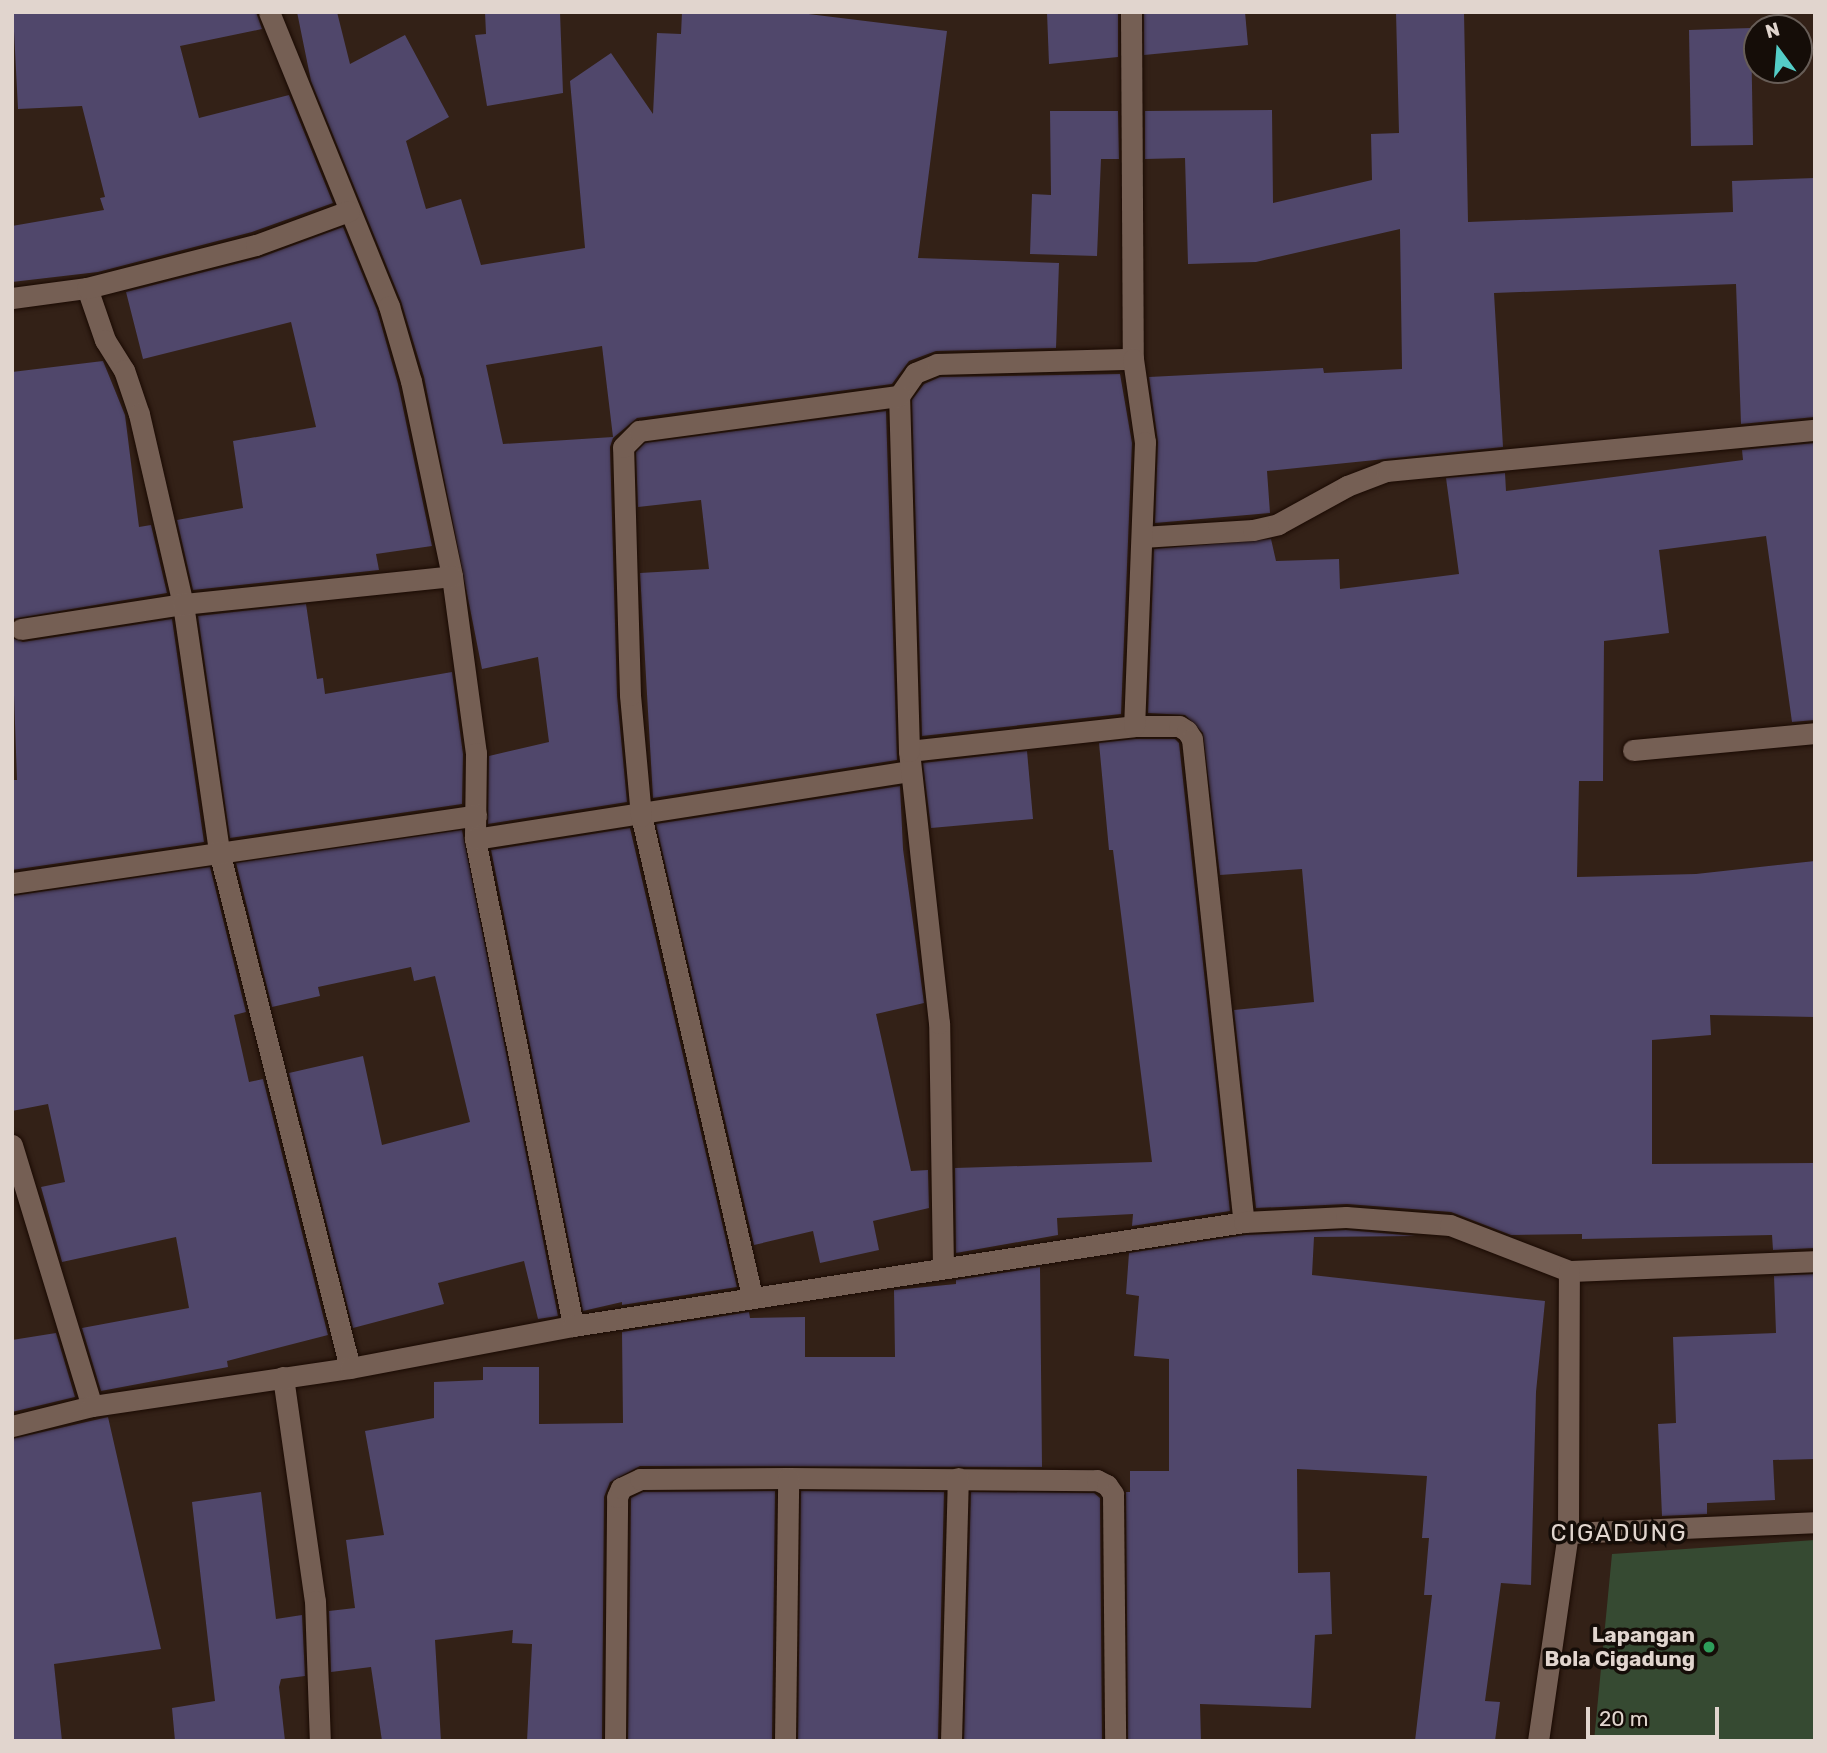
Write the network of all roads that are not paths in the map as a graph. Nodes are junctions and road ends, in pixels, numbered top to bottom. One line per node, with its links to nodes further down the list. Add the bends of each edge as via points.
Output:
1 (270, 12): 3 (street)
2 (1131, 12): 6 (street)
3 (349, 211): 4 (street, via 256,245); 10 (street, via 388,306 411,381)
4 (87, 288): 5 (street); 11 (street, via 139,414)
5 (12, 298)
6 (1133, 359): 7 (street, via 937,364 915,373); 9 (street, via 1145,442)
7 (899, 396): 16 (street); 18 (street, via 639,431 625,440 630,695)
8 (1815, 429): 9 (street, via 1386,471 1347,486 1278,524 1253,530)
9 (1142, 537): 13 (street)
10 (452, 576): 11 (street); 17 (street, via 476,752)
11 (183, 604): 12 (street); 20 (street)
12 (21, 629)
13 (1134, 726): 16 (street); 23 (street, via 1179,726 1192,739)
14 (1815, 733): 15 (street)
15 (1633, 750)
16 (909, 761): 18 (street); 25 (street, via 939,1023)
17 (476, 815): 19 (street); 20 (street)
18 (641, 816): 19 (street); 27 (street)
19 (475, 839): 28 (street)
20 (219, 851): 21 (street); 29 (street)
21 (12, 883)
22 (12, 1145): 31 (street)
23 (1244, 1222): 25 (street); 26 (street, via 1346,1217 1450,1225)
24 (1815, 1261): 26 (street)
25 (943, 1268): 27 (street)
26 (1569, 1271): 36 (street)
27 (752, 1296): 28 (street)
28 (573, 1325): 29 (street)
29 (350, 1367): 30 (street)
30 (283, 1377): 31 (street); 37 (street, via 315,1601)
31 (92, 1406): 32 (street)
32 (12, 1426)
33 (788, 1478): 34 (street); 38 (street, via 640,1479 621,1488 617,1497); 39 (street)
34 (958, 1478): 40 (street); 41 (street, via 1097,1479 1113,1494)
35 (1815, 1522): 36 (street)
36 (1567, 1533): 42 (street)
37 (320, 1741)
38 (615, 1741)
39 (785, 1741)
40 (951, 1741)
41 (1115, 1741)
42 (1538, 1741)

